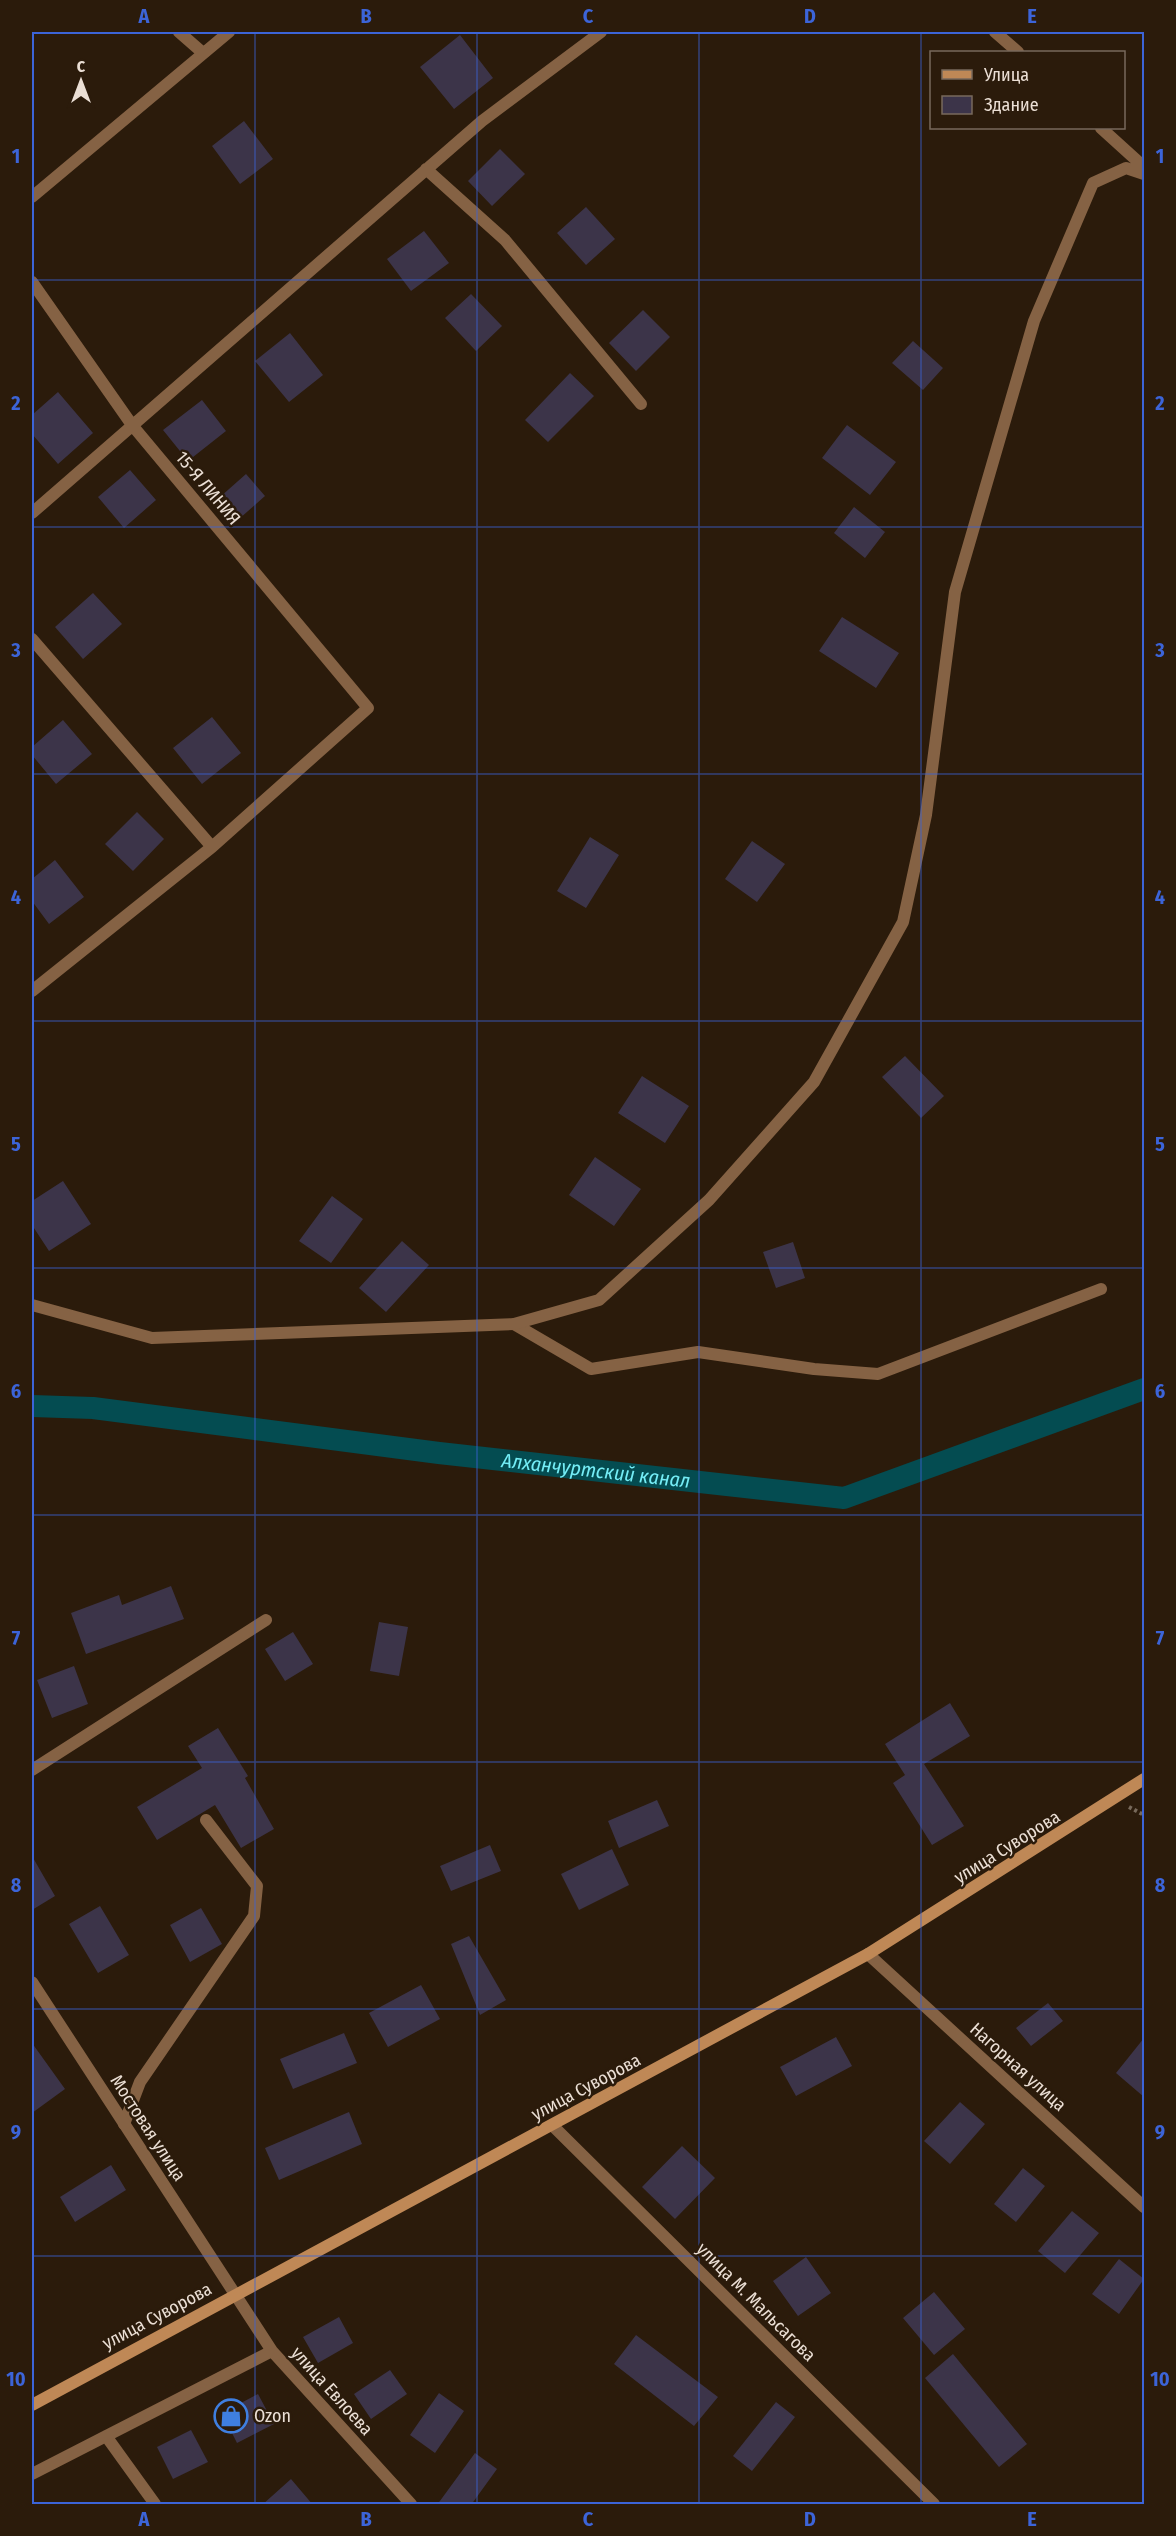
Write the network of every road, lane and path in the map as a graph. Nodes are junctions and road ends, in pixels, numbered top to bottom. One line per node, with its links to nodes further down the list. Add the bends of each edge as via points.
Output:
1 (179, 32): 6 (street)
2 (229, 32): 6 (street)
3 (601, 32): 9 (street, via 482,121)
4 (994, 32): 5 (street)
5 (1017, 51)
6 (203, 53): 11 (street)
7 (1102, 129): 8 (street)
8 (1144, 167)
9 (426, 169): 13 (street, via 505,240); 14 (street)
10 (1144, 174): 22 (street, via 1126,168 1093,183 1034,321 955,592 926,815 903,922 814,1082 709,1200 599,1300)
11 (32, 197)
12 (32, 282): 14 (street, 15-Я ЛИНИЯ)
13 (641, 404)
14 (132, 425): 15 (street); 17 (street, 15-Я ЛИНИЯ, via 368,708)
15 (32, 513)
16 (32, 639): 17 (street)
17 (212, 847): 19 (street)
18 (32, 974): 19 (street)
19 (36, 987)
20 (1101, 1290): 22 (street, via 879,1374 698,1352 591,1369)
21 (32, 1305): 22 (street, via 152,1338)
22 (514, 1324)
23 (266, 1620): 24 (street)
24 (32, 1770)
25 (1144, 1779): 27 (main road, улица Суворова)
26 (206, 1820): 29 (street, via 257,1886 254,1916 140,2082)
27 (868, 1954): 30 (main road, улица Суворова); 31 (street, Нагорная улица)
28 (32, 1982): 29 (street, Мостовая улица)
29 (124, 2124): 32 (street, Мостовая улица)
30 (552, 2125): 32 (main road, улица Суворова); 39 (street, улица М. Мальсагова)
31 (1144, 2207)
32 (234, 2295): 33 (street, улица Евлоева); 34 (main road, улица Суворова)
33 (273, 2351): 35 (street); 38 (street, улица Евлоева)
34 (32, 2405)
35 (106, 2436): 36 (street); 37 (street)
36 (32, 2474)
37 (155, 2505)
38 (411, 2505)
39 (933, 2505)

